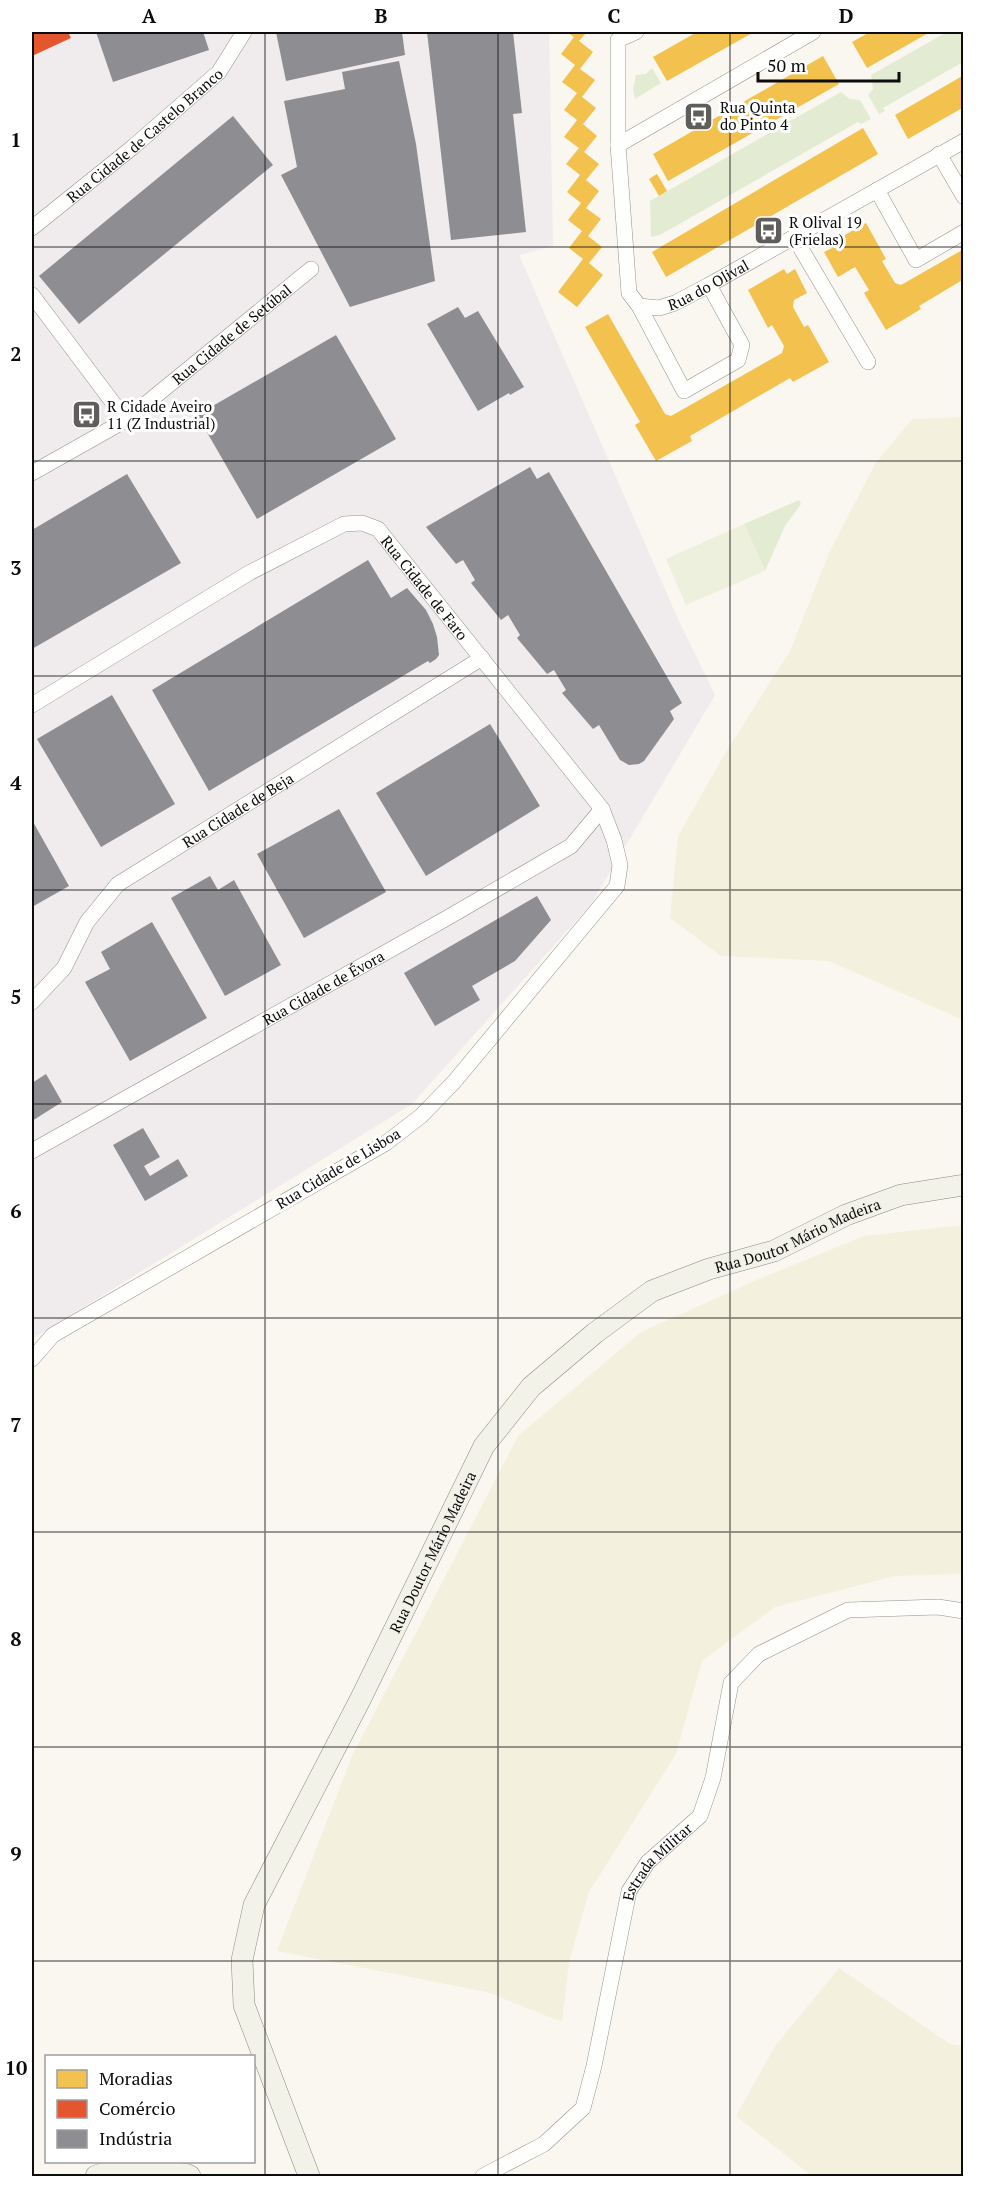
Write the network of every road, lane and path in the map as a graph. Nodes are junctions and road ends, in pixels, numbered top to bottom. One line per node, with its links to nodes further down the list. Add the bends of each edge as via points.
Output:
1 (244, 32): 9 (street, Rua Cidade de Castelo Branco, via 219,72)
2 (636, 32): 5 (street, via 618,40)
3 (813, 32): 5 (street)
4 (963, 141): 6 (street, Rua do Olival)
5 (618, 145): 15 (street, via 629,293)
6 (939, 154): 7 (street, Rua do Olival); 8 (street)
7 (877, 190): 10 (street, via 916,260); 11 (street, Rua do Olival)
8 (963, 197)
9 (32, 228)
10 (963, 232)
11 (794, 237): 13 (street, Rua do Olival); 16 (street)
12 (311, 269): 17 (street, Rua Cidade de Setúbal)
13 (709, 285): 15 (street, Rua do Olival, via 659,308); 15 (street, via 742,345 738,360 684,392)
14 (32, 295): 17 (street)
15 (639, 306)
16 (868, 362)
17 (126, 420): 18 (street, Rua Cidade de Setúbal)
18 (32, 473)
19 (482, 658): 20 (street, Rua Cidade de Faro, via 378,529 362,523 344,525 249,573); 21 (street, Rua Cidade de Faro); 23 (street, Rua Cidade de Beja, via 118,884 87,922 64,968)
20 (32, 705)
21 (602, 809): 22 (street, Rua Cidade de Faro, via 620,865); 24 (street, Rua Cidade de Évora, via 571,846)
22 (617, 886): 26 (street, Rua Cidade de Lisboa, via 454,1082 421,1116 386,1143 53,1335)
23 (32, 1002)
24 (32, 1151)
25 (963, 1185): 30 (main road, Rua Doutor Mário Madeira, via 901,1195 846,1215 774,1251 709,1269 652,1291 531,1387 484,1446 254,1905 242,1960 244,2005)
26 (32, 1359)
27 (963, 1611): 31 (street, Estrada Militar, via 938,1606 848,1610 759,1654 731,1683 713,1778 700,1816 648,1862 629,1891 583,2108 544,2144)
28 (96, 2176): 29 (main road, via 113,2170)
29 (190, 2176)
30 (309, 2176)
31 (483, 2176)

